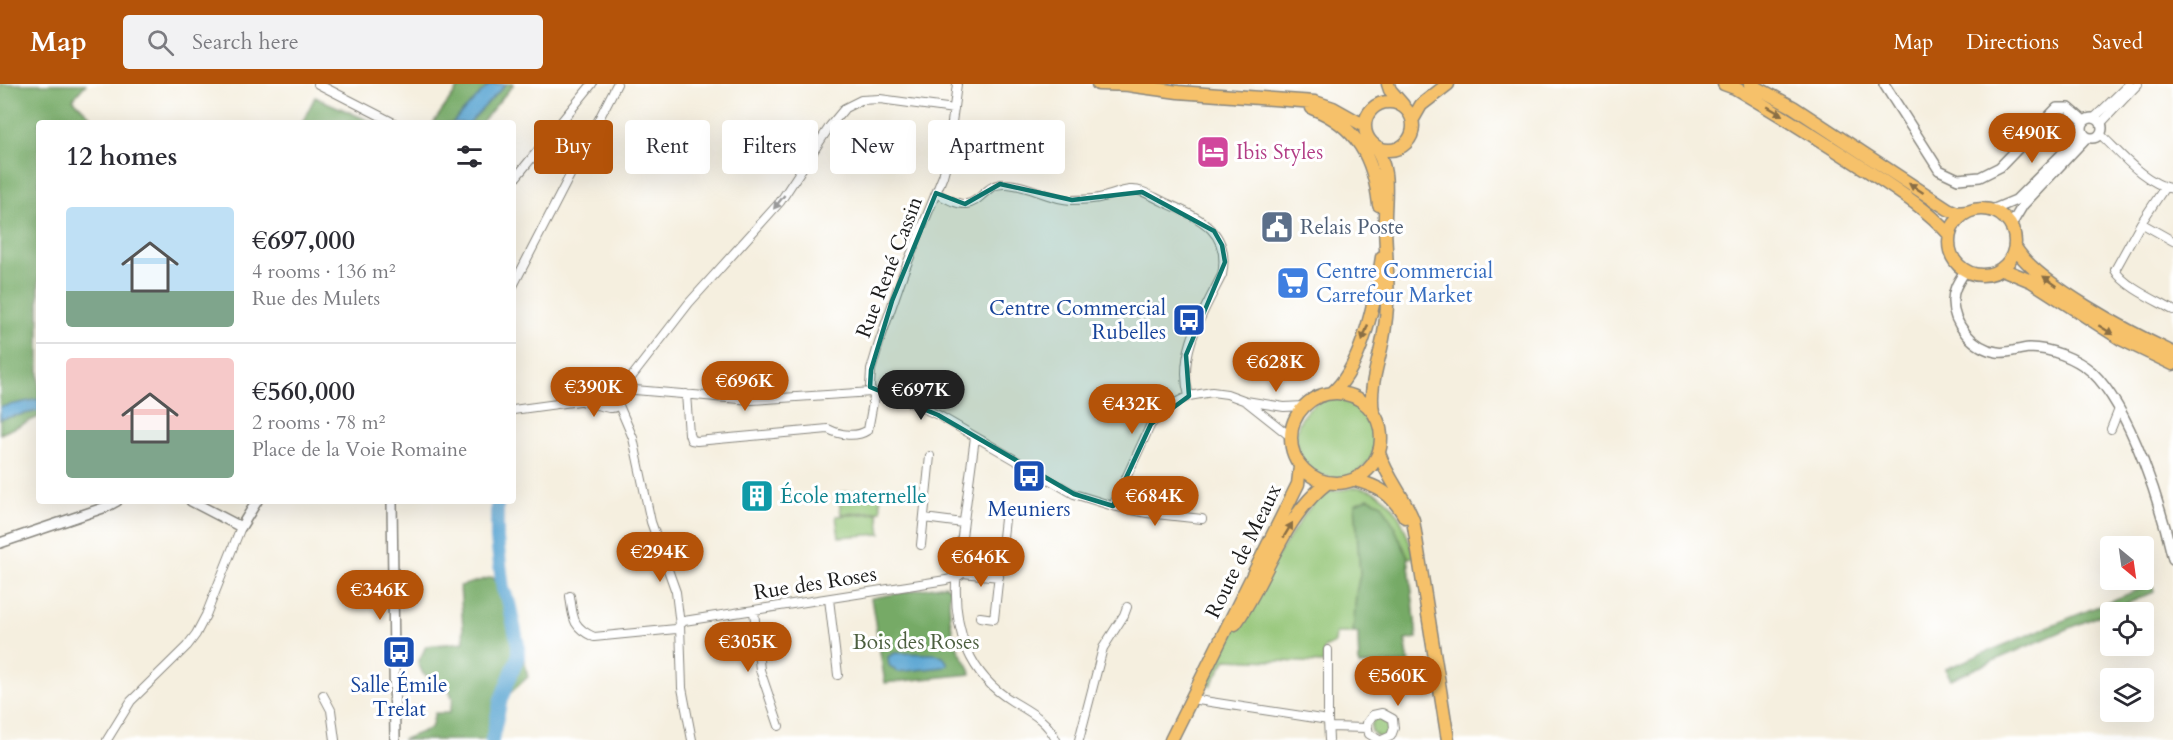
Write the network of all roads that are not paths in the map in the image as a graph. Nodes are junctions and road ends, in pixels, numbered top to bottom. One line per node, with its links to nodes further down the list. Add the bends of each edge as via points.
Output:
1 (318, 84): 20 (street)
2 (592, 84): 27 (street)
3 (617, 84): 42 (street)
4 (957, 84): 18 (street, Rue René Cassin)
5 (1098, 84): 14 (main road)
6 (1165, 84): 14 (main road)
7 (1386, 84): 16 (main road); 17 (main road)
8 (1448, 84): 19 (main road, via 1421,105)
9 (1724, 84): 36 (main road, one-way to 36, via 1797,124 1912,201)
10 (1750, 84): 32 (main road, one-way to 10, via 1948,209 1793,107)
11 (1884, 84): 23 (street, via 1939,170 1965,180 2000,167 2057,108 2069,108)
12 (2129, 84): 21 (street)
13 (2138, 84): 21 (street)
14 (1127, 85): 15 (main road)
15 (1291, 100): 22 (main road, via 1326,105); 33 (main road, via 1335,119 1356,138 1376,181)
16 (1404, 106): 17 (main road, via 1388,102); 19 (main road)
17 (1374, 107): 22 (main road)
18 (954, 110): 30 (street, Rue René Cassin, via 947,161); 46 (street, one-way to 46, via 880,99 861,100 845,108 780,202 689,303)
19 (1413, 118): 26 (main road, via 1413,134)
20 (388, 120)
21 (2098, 120): 23 (street); 24 (street)
22 (1365, 126): 25 (main road)
23 (2084, 129): 24 (street, via 2096,137); 31 (street, via 2016,200); 35 (street)
24 (2100, 134): 29 (street, via 2145,175)
25 (1374, 146): 26 (main road, via 1388,151); 28 (main road, via 1382,160)
26 (1403, 147): 28 (main road)
27 (516, 177)
28 (1386, 181): 33 (main road)
29 (2169, 188): 34 (street)
30 (936, 193): 47 (street, Rue René Cassin, via 879,343 871,370); 50 (street, via 966,204 1000,184 1072,200 1130,190 1201,220 1214,231 1225,262 1186,355 1184,371)
31 (1992, 210): 32 (main road); 35 (main road)
32 (1968, 212): 36 (main road, via 1959,217)
33 (1385, 220): 37 (main road)
34 (2142, 223): 38 (street); 43 (street, via 2115,270 2118,277)
35 (2011, 225): 39 (main road)
36 (1949, 234): 41 (main road, via 1951,255)
37 (1385, 235): 48 (main road, one-way to 48, via 1368,326 1347,374); 56 (main road, via 1387,304 1372,387)
38 (2173, 241)
39 (2015, 247): 40 (main road, via 2010,261); 44 (main road, one-way to 39, via 2119,325 2043,276)
40 (2001, 269): 41 (main road, via 1984,276); 45 (main road, one-way to 45, via 2031,281 2121,339)
41 (1965, 271): 55 (street, via 1953,301 1963,331 1974,342 1998,352 2030,348 2075,360 2105,386)
42 (516, 280)
43 (2173, 310)
44 (2173, 353)
45 (2173, 364)
46 (623, 389): 49 (street); 52 (street)
47 (872, 392): 49 (street, via 752,400); 49 (street, Rue René Cassin, via 870,426 864,433 842,435 828,429 697,441 688,434); 58 (street, via 914,404)
48 (1332, 393): 53 (main road); 56 (main road, via 1355,397)
49 (686, 394)
50 (1189, 396): 51 (street, via 1212,392); 69 (street, via 1173,404 1151,424)
51 (1246, 401): 53 (street); 59 (street)
52 (613, 403): 54 (street, via 571,401); 86 (street, via 633,438 651,522 676,592)
53 (1304, 406): 59 (main road, via 1294,422)
54 (516, 410)
55 (2119, 410): 57 (street); 78 (street, via 2162,512)
56 (1373, 412): 60 (main road, via 1381,431)
57 (2111, 429)
58 (975, 437): 69 (street, via 1074,494); 73 (street)
59 (1291, 437): 62 (main road)
60 (1379, 453): 63 (main road, via 1368,470); 77 (main road, via 1410,511)
61 (930, 456): 71 (street)
62 (1300, 466): 64 (main road); 88 (main road, Route de Meaux, via 1298,484)
63 (1355, 480): 64 (main road); 77 (main road, via 1380,488 1395,501)
64 (1327, 483): 88 (main road, Route de Meaux, one-way to 64, via 1253,597 1295,517)
65 (112, 504): 75 (street)
66 (197, 504): 74 (street)
67 (255, 504): 74 (street)
68 (392, 504): 97 (street)
69 (1113, 506): 72 (street)
70 (1001, 508): 80 (street, via 1005,519)
71 (924, 518): 73 (street); 76 (street)
72 (1202, 519)
73 (963, 523): 79 (street)
74 (241, 527): 95 (street, via 196,634 131,701)
75 (0, 543)
76 (921, 545)
77 (1419, 552): 104 (main road)
78 (2173, 559)
79 (957, 577): 80 (street, Rue des Roses, via 963,573); 82 (street, Rue des Roses); 99 (street, via 959,630 970,658 1001,694 1042,719)
80 (999, 577): 85 (street, via 994,619)
81 (570, 596): 86 (street, Rue des Roses, via 573,621 594,638)
82 (829, 599): 84 (street, Rue des Roses); 89 (street)
83 (1126, 607): 100 (street, via 1103,648)
84 (754, 611): 86 (street, Rue des Roses, via 684,621); 93 (street, via 760,670)
85 (980, 617)
86 (680, 625): 98 (street, via 682,688)
87 (1328, 650): 92 (street)
88 (1215, 652): 91 (main road, Route de Meaux)
89 (838, 675)
90 (322, 695): 96 (street, via 331,710)
91 (1191, 699): 92 (street); 101 (main road, Route de Meaux)
92 (1329, 724): 94 (street); 102 (street)
93 (779, 726)
94 (1367, 728): 103 (street, via 1371,736); 103 (street, via 1373,715 1390,716 1393,732)
95 (107, 740)
96 (335, 740)
97 (395, 740)
98 (692, 740)
99 (1056, 740)
100 (1079, 740)
101 (1171, 740)
102 (1329, 740)
103 (1381, 740)
104 (1448, 740)

